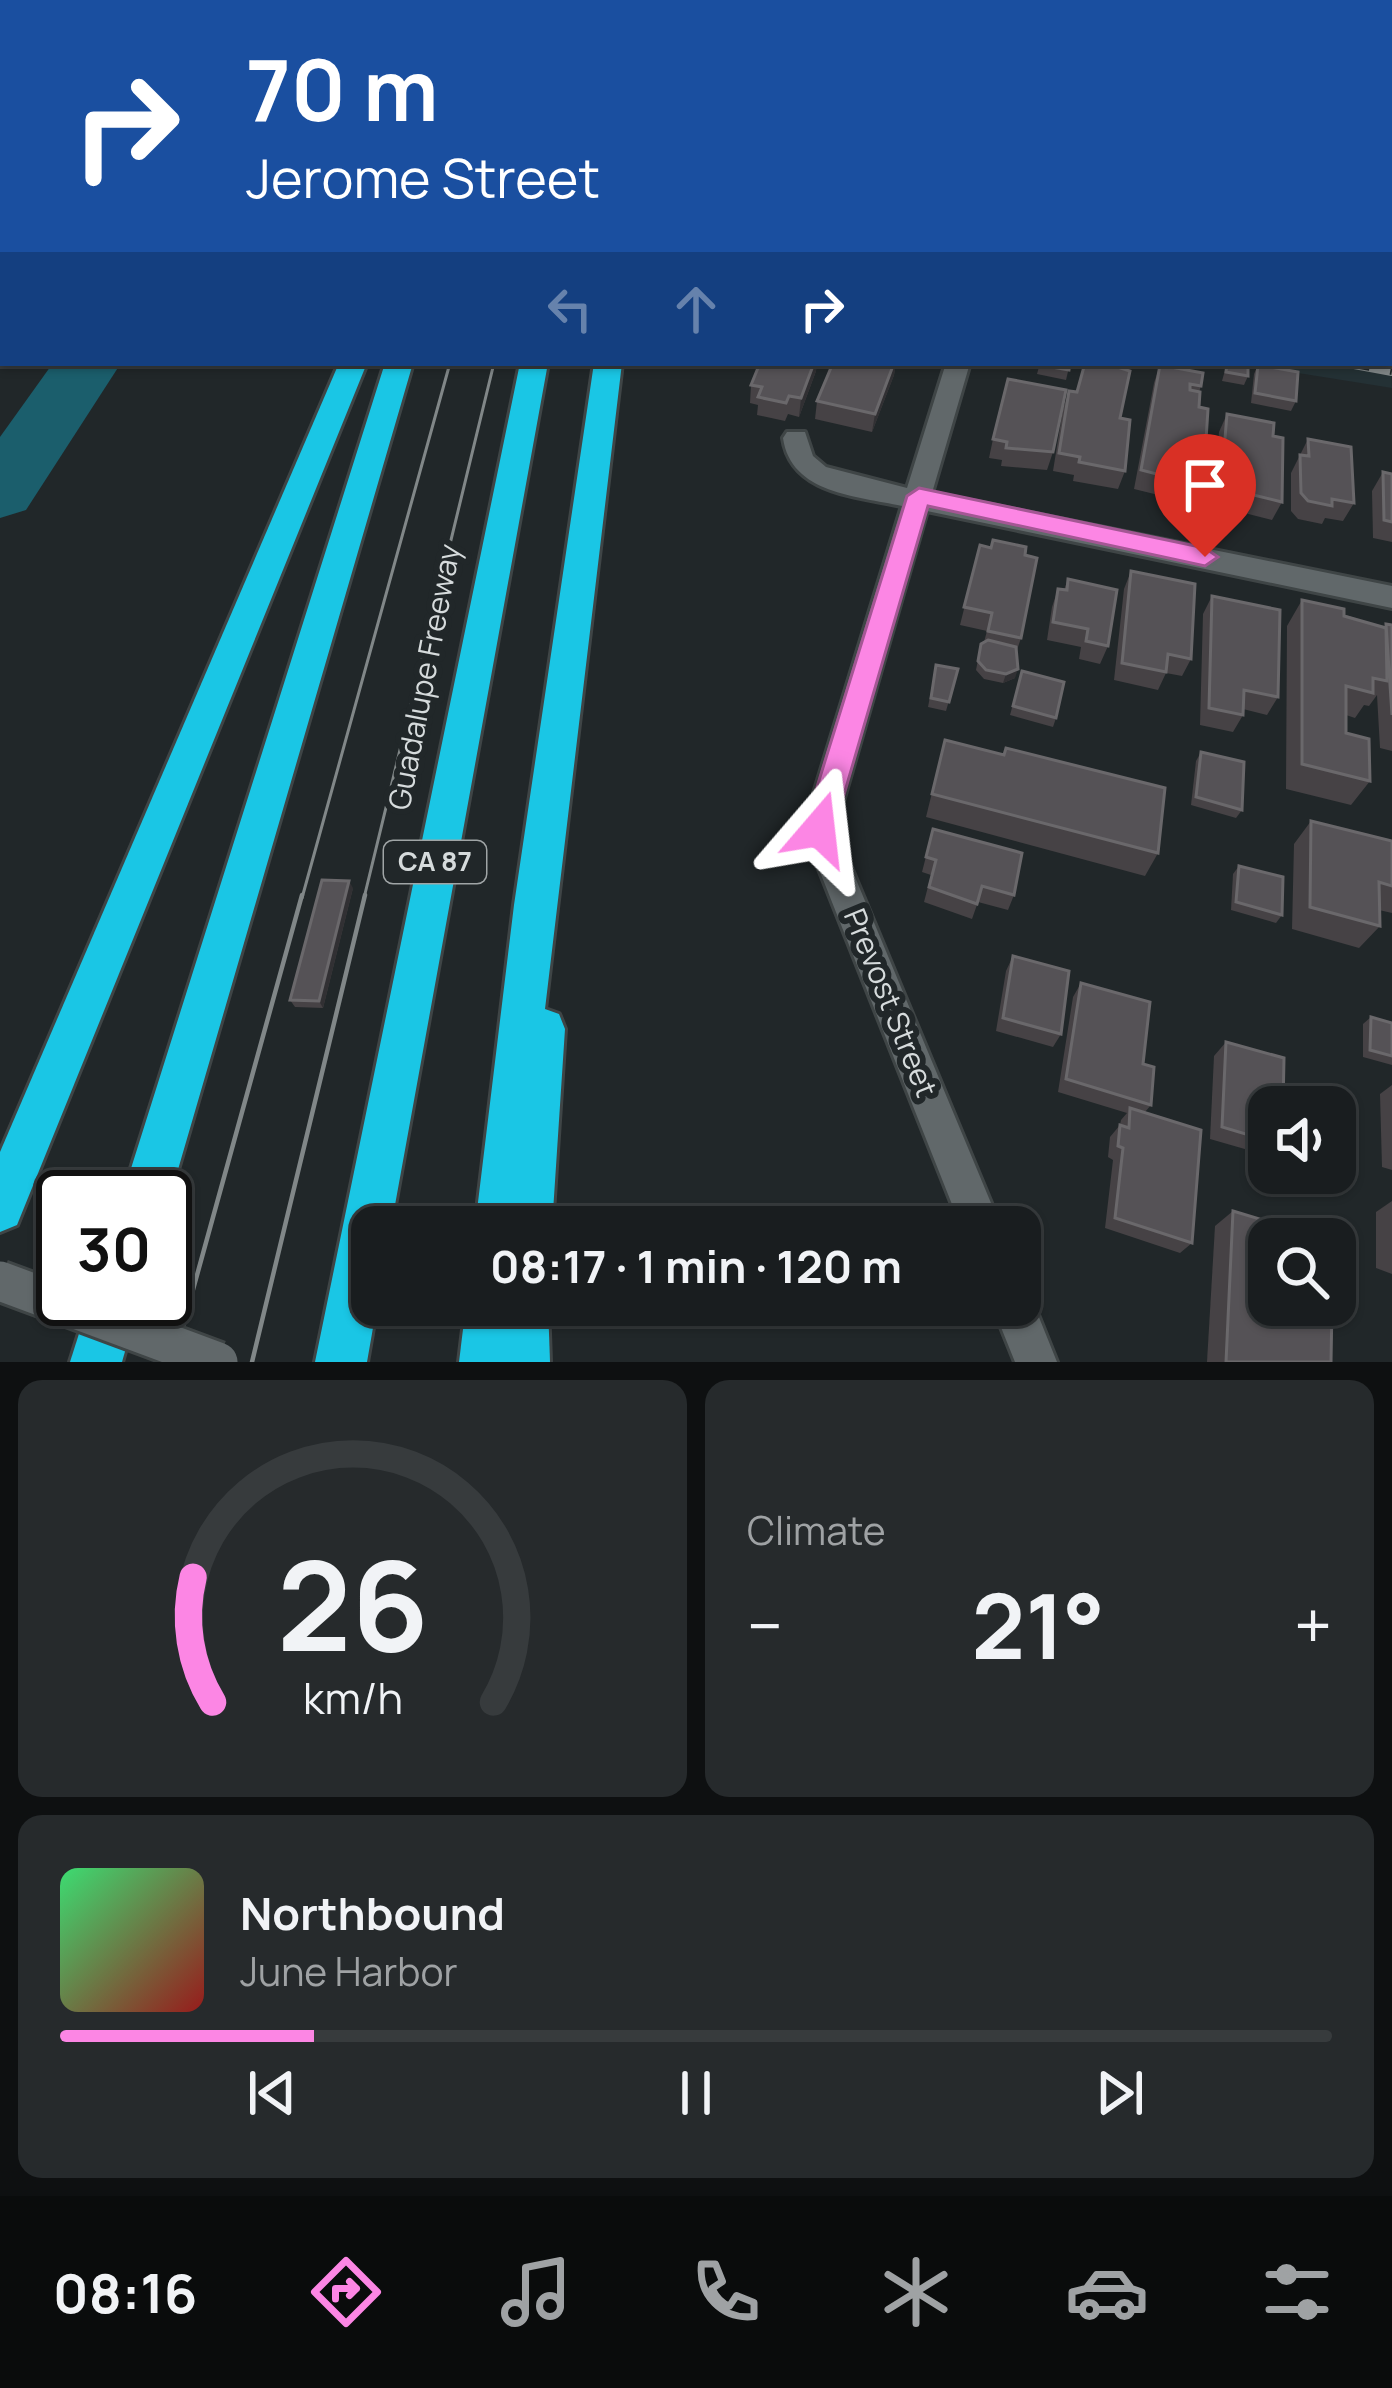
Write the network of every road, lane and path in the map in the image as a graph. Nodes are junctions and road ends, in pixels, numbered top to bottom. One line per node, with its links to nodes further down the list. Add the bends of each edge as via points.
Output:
1 (352, 366): 14 (highway)
2 (398, 366): 10 (highway)
3 (533, 366): 21 (highway, Guadalupe Freeway / CA 87)
4 (608, 366): 9 (highway)
5 (957, 366): 7 (street, Prevost Street)
6 (796, 438): 7 (street, via 797,455 820,477)
7 (919, 496): 8 (street); 13 (street, Prevost Street, via 819,829)
8 (1392, 597)
9 (566, 709): 11 (highway); 12 (highway)
10 (154, 1170)
11 (501, 1206)
12 (530, 1206)
13 (972, 1206)
14 (0, 1208)
15 (0, 1281): 20 (street, bridge)
16 (107, 1326): 19 (highway)
17 (1021, 1326): 23 (street)
18 (516, 1330): 22 (highway)
19 (96, 1362)
20 (218, 1362)
21 (340, 1362)
22 (485, 1362)
23 (1036, 1362)

